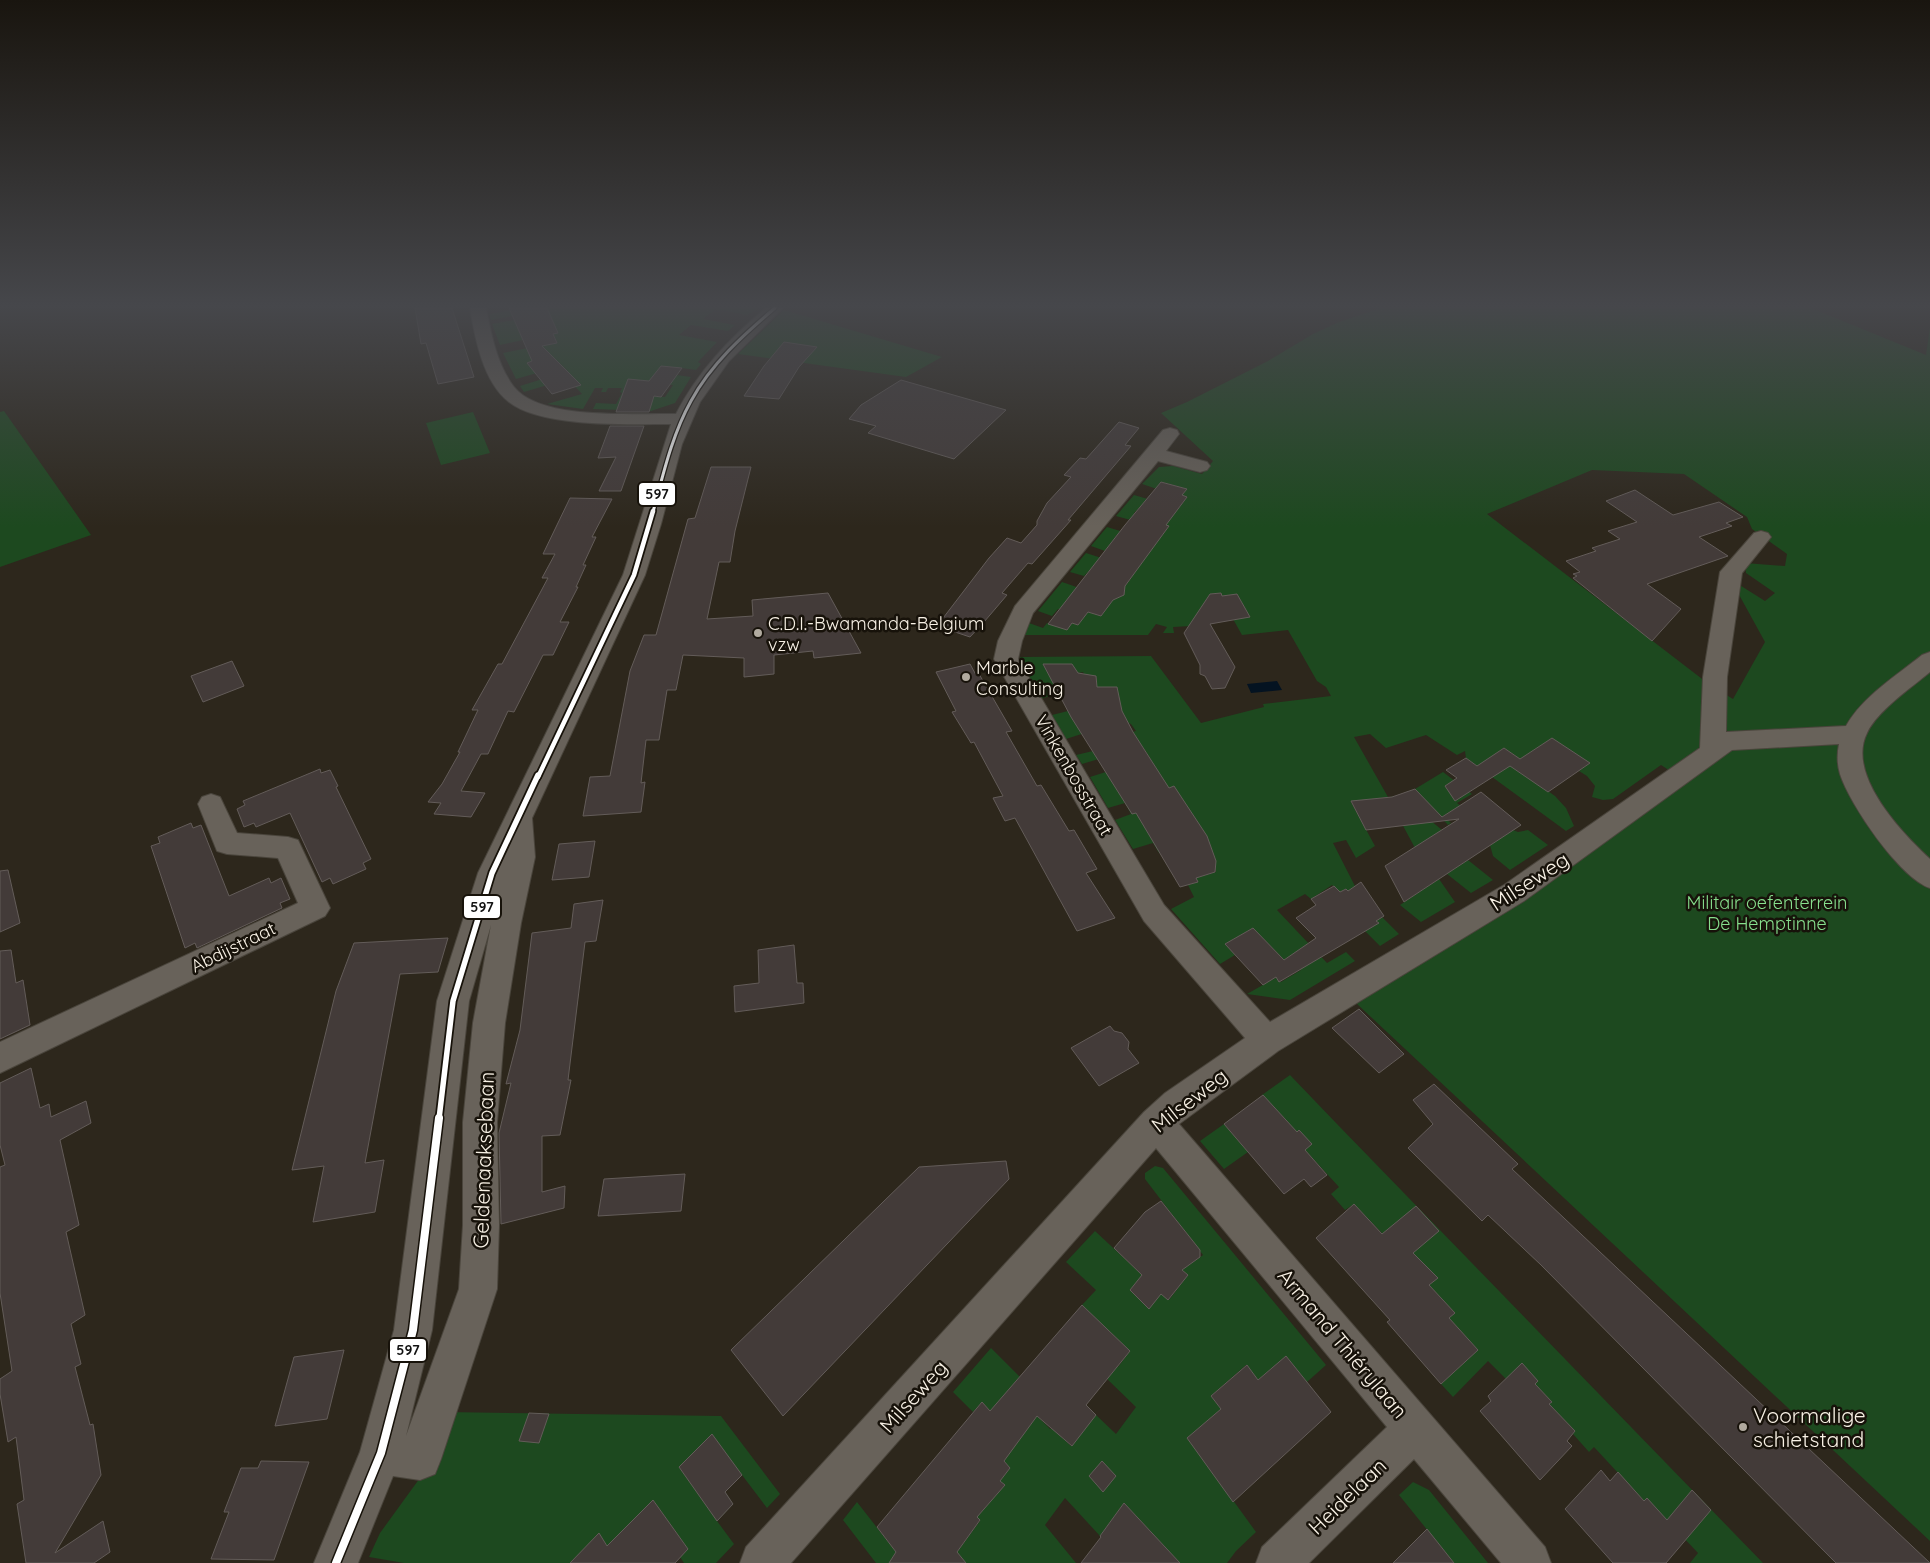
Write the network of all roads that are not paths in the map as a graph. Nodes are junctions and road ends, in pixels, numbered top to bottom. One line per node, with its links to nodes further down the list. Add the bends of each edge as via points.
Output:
1 (502, 381): 3 (street, via 525,405 561,415)
2 (705, 381): 3 (street, Geldenaaksebaan)
3 (682, 419): 12 (street, Geldenaaksebaan, via 634,575)
4 (1170, 434): 5 (street, Vinkenbosstraat)
5 (1154, 454): 6 (street); 14 (street, Vinkenbosstraat, via 1023,611 1006,659 1154,913)
6 (1200, 466)
7 (1761, 538): 10 (street, via 1731,572 1715,677)
8 (1930, 660): 9 (street, via 1876,705)
9 (1854, 734): 10 (street); 13 (street, via 1850,754 1854,777 1873,812 1902,850)
10 (1719, 747): 14 (street, Milseweg, via 1514,893)
11 (211, 804): 15 (street, Abdijstraat, via 227,843 288,848 315,908)
12 (520, 815): 18 (street, Geldenaaksebaan, via 492,873 453,1001 413,1330); 18 (street, Geldenaaksebaan, via 521,857 489,1023 480,1122 478,1289 420,1459)
13 (1930, 877)
14 (1267, 1042): 16 (street, Milseweg, via 1177,1104)
15 (0, 1058)
16 (1156, 1123): 17 (street, Armand Thiérylaan); 20 (street, Milseweg)
17 (1416, 1428): 21 (street, Heidelaan); 22 (street, Armand Thiérylaan)
18 (382, 1453): 19 (street, Geldenaaksebaan)
19 (336, 1563)
20 (762, 1563)
21 (1278, 1563)
22 (1529, 1563)

